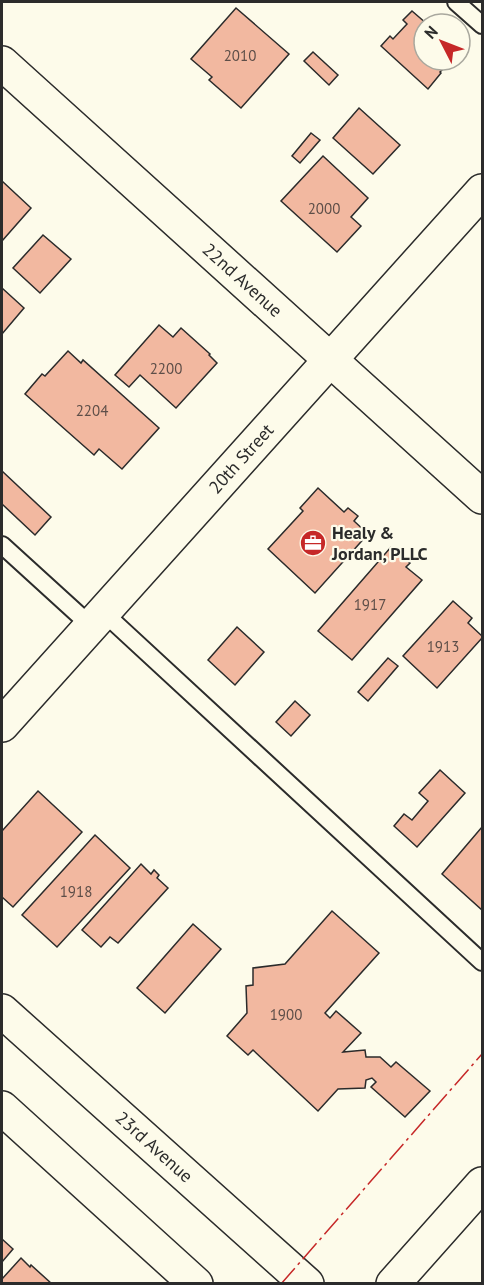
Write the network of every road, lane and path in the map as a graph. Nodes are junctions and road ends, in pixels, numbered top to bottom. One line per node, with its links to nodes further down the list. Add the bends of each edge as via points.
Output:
1 (456, 2): 2 (lane)
2 (483, 25)
3 (2, 63): 5 (street, 22nd Avenue)
4 (483, 191): 5 (street, 20th Street)
5 (331, 360): 6 (street, 22nd Avenue); 8 (street, 20th Street)
6 (483, 497)
7 (2, 545): 8 (lane)
8 (97, 619): 9 (street, 20th Street); 10 (lane)
9 (2, 725)
10 (483, 962)
11 (2, 1011): 15 (street, 23rd Avenue)
12 (2, 1108): 14 (street)
13 (483, 1184): 16 (street)
14 (196, 1284)
15 (307, 1284)
16 (393, 1284)

